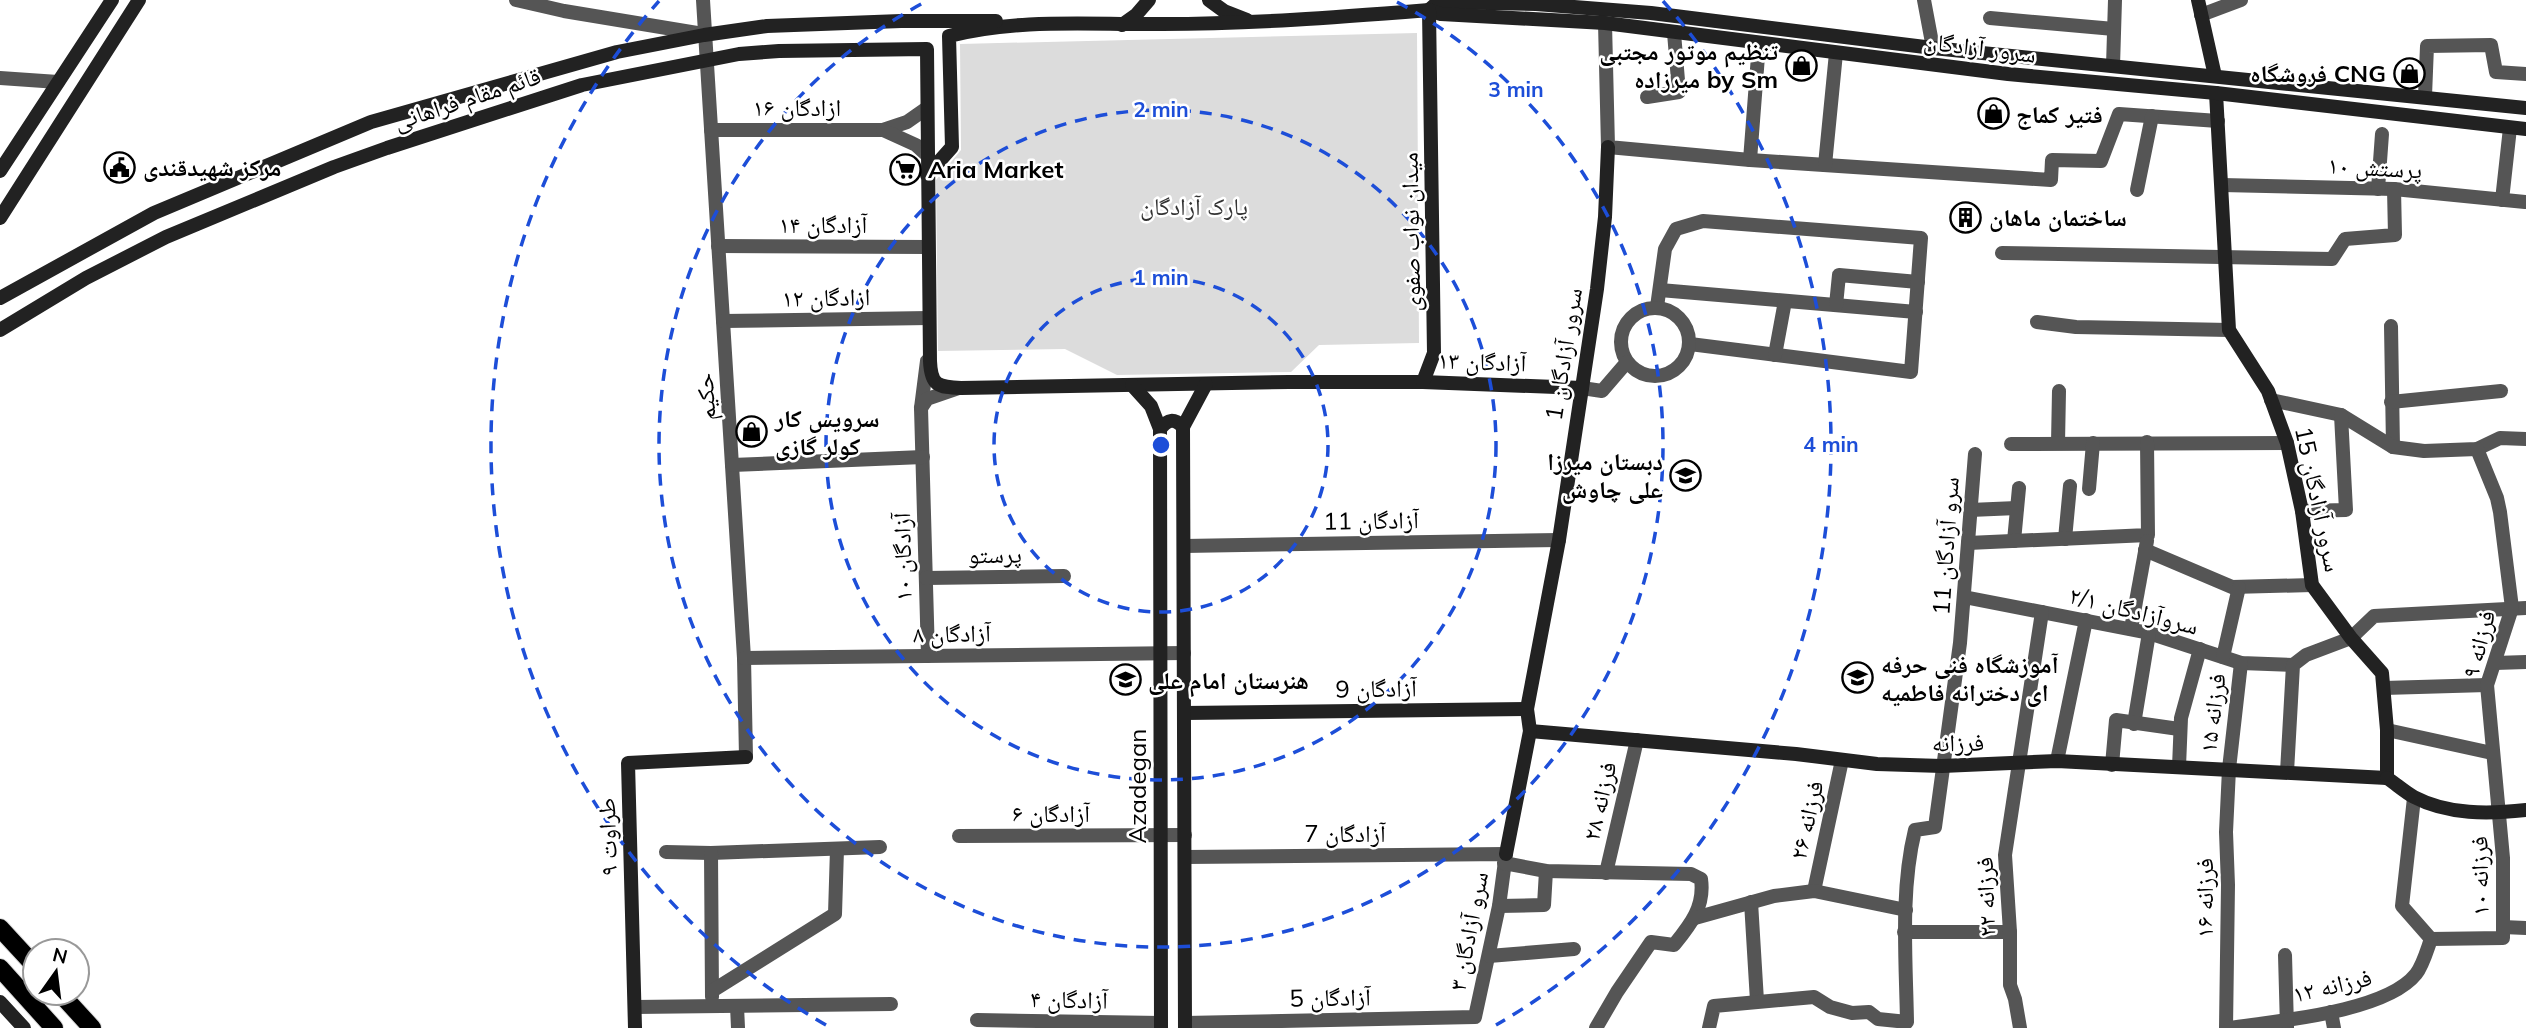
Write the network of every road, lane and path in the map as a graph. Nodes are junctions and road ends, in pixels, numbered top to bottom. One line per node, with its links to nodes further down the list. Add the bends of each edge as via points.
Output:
1 (112, 0): 31 (street)
2 (139, 0): 56 (street)
3 (516, 0): 10 (street)
4 (703, 0): 21 (street, حکیم)
5 (1149, 0): 18 (street)
6 (1209, 0): 16 (street)
7 (1924, 0): 23 (street)
8 (2115, 0): 19 (street)
9 (2241, 0): 13 (street)
10 (565, 6): 21 (street)
11 (1434, 6): 12 (street, سرور آزادگان); 16 (street); 17 (street, سرور آزادگان, via 1441,14); 78 (street, میدان نواب صفوی, via 1434,353)
12 (1652, 7): 23 (street, سرور آزادگان)
13 (2200, 7): 29 (street)
14 (1990, 18): 19 (street)
15 (1031, 23): 18 (street); 21 (street, قائم مقام فراهانی, via 840,22); 49 (street, via 950,36 952,147)
16 (1255, 23): 18 (street)
17 (1605, 23): 20 (street, سرور آزادگان); 44 (street, سرور آزادگان 1)
18 (1122, 25)
19 (2114, 29): 27 (street)
20 (1674, 33): 22 (street, سرور آزادگان); 34 (street, via 1679,92)
21 (704, 35): 25 (street, حکیم); 63 (street, قائم مقام فراهانی, via 617,52 371,122 154,213)
22 (1759, 43): 24 (street, سرور آزادگان); 46 (street)
23 (1933, 48): 26 (street); 27 (street, سرور آزادگان)
24 (1836, 53): 26 (street, سرور آزادگان); 47 (street)
25 (707, 60): 36 (street, قائم مقام فراهانی, via 779,51 927,49); 40 (street, حکیم); 72 (street, قائم مقام فراهانی, via 582,85 334,167 166,237)
26 (1932, 64): 32 (street, سرور آزادگان)
27 (2113, 66): 29 (street, سرور آزادگان)
28 (2526, 75): 33 (street, via 2496,72 2491,45 2427,46)
29 (2215, 76): 33 (street, سرور آزادگان)
30 (0, 78): 31 (street)
31 (58, 82): 48 (street)
32 (2216, 93): 38 (street); 39 (street, سرور آزادگان)
33 (2425, 96): 35 (street, سرور آزادگان)
34 (1647, 97)
35 (2524, 105)
36 (927, 108): 41 (street, ازادگان ۱۶, via 907,122); 45 (street)
37 (2152, 116): 38 (street); 47 (street, via 2119,114 2101,161 2052,160 2051,180); 53 (street)
38 (2218, 121): 50 (street)
39 (2511, 128): 42 (street, سرور آزادگان); 54 (street)
40 (711, 130): 41 (street, ازادگان ۱۶); 57 (street, حکیم)
41 (883, 130): 45 (street, ازادگان ۱۶)
42 (2526, 131)
43 (2382, 134): 51 (street)
44 (1608, 147): 46 (street); 82 (street, سرور آزادگان 1, via 1605,217)
45 (927, 155): 49 (street)
46 (1750, 160): 47 (street)
47 (1825, 165)
48 (0, 171)
49 (927, 175): 58 (street)
50 (2222, 185): 51 (street, پرستش ۱۰); 60 (street)
51 (2378, 189): 52 (street, پرستش ۱۰)
52 (2394, 189): 54 (street, پرستش ۱۰); 60 (street, via 2395,235 2346,239 2332,258)
53 (2137, 190)
54 (2502, 200): 55 (street, پرستش ۱۰)
55 (2525, 202)
56 (0, 218)
57 (718, 246): 58 (street, آزادگان ۱۴); 69 (street, حکیم)
58 (928, 247): 68 (street)
59 (2002, 253): 60 (street)
60 (2227, 256): 73 (street)
61 (1918, 282): 62 (street, via 1921,238 1703,221 1676,229 1665,249); 65 (street, via 1839,275); 67 (street)
62 (1660, 290): 64 (street); 66 (street)
63 (0, 298)
64 (1785, 300): 65 (street); 76 (street)
65 (1836, 305): 67 (street)
66 (1657, 307): 74 (street, via 1677,315); 77 (street, via 1636,313 1623,330 1622,351)
67 (1916, 312): 76 (street, via 1911,372)
68 (929, 318): 69 (street, ازادگان ۱۲); 75 (street)
69 (723, 321): 101 (street, حکیم)
70 (2037, 322): 73 (street)
71 (2391, 326): 86 (street)
72 (0, 330)
73 (2229, 330): 85 (street, سرور آزادگان 15)
74 (1690, 344): 76 (street); 77 (street, via 1680,366 1670,373 1647,375)
75 (929, 347): 81 (street, via 930,375 935,383); 87 (street, آزادگان ۱۰)
76 (1775, 355)
77 (1628, 362): 82 (street, via 1602,391)
78 (1423, 382): 79 (street); 82 (street, آزادگان ۱۳)
79 (1206, 384): 80 (street); 89 (street, Azadegan)
80 (1132, 385): 81 (street); 90 (street, Azadegan, via 1152,406)
81 (961, 388): 87 (street, via 927,399)
82 (1582, 388): 110 (street, سرور آزادگان 1)
83 (2059, 391): 93 (street)
84 (2501, 391): 86 (street)
85 (2272, 400): 88 (street); 95 (street, سرور آزادگان 15)
86 (2391, 402): 97 (street)
87 (921, 408): 100 (street, آزادگان ۱۰)
88 (2341, 415): 97 (street); 107 (street, via 2346,510)
89 (1183, 427): 90 (street, via 1171,420); 113 (street, Azadegan)
90 (1160, 429): 128 (street, Azadegan)
91 (2526, 439): 98 (street, via 2500,438)
92 (2147, 442): 94 (street); 95 (street); 108 (street)
93 (2058, 443): 94 (street); 96 (street)
94 (2093, 443): 104 (street)
95 (2287, 443): 107 (street, سرور آزادگان 15)
96 (2011, 444)
97 (2393, 447): 98 (street)
98 (2477, 449): 120 (street, فرزانه ۹, via 2497,498)
99 (1975, 454): 106 (street, سرو آزادگان 11)
100 (923, 457): 101 (street); 116 (street, آزادگان ۱۰)
101 (732, 465): 131 (street, حکیم)
102 (2070, 486): 109 (street)
103 (2019, 488): 105 (street)
104 (2088, 489)
105 (2017, 508): 106 (street); 111 (street)
106 (1970, 510): 112 (street, سرو آزادگان 11)
107 (2302, 511): 117 (street, سرور آزادگان 15)
108 (2148, 535): 109 (street); 114 (street)
109 (2065, 539): 111 (street)
110 (1559, 540): 113 (street, آزادگان 11); 138 (street, سرور آزادگان 1)
111 (2014, 541): 112 (street)
112 (1968, 543): 119 (street, سرو آزادگان 11)
113 (1184, 546): 127 (street, Azadegan)
114 (2145, 550): 118 (street); 123 (street)
115 (1064, 576): 116 (street, پرستو)
116 (926, 578): 129 (street, آزادگان ۱۰)
117 (2312, 585): 118 (street); 125 (street, سرور آزادگان 15)
118 (2239, 587): 130 (street)
119 (1964, 597): 121 (street, ۲/۱ سروآزادگان); 151 (street, سرو آزادگان 11)
120 (2519, 608): 125 (street, via 2374,616); 134 (street, فرزانه ۹, via 2506,622)
121 (2042, 612): 122 (street, ۲/۱ سروآزادگان); 149 (street, فرزانه ۲۲)
122 (2086, 620): 123 (street, ۲/۱ سروآزادگان); 148 (street)
123 (2131, 629): 124 (street, ۲/۱ سروآزادگان)
124 (2149, 633): 126 (street, ۲/۱ سروآزادگان); 140 (street)
125 (2351, 638): 135 (street, via 2306,655); 137 (street, سرور آزادگان 15, via 2382,673)
126 (2200, 649): 130 (street, ۲/۱ سروآزادگان); 141 (street)
127 (1184, 653): 128 (street, آزادگان ۸); 139 (street, Azadegan)
128 (1161, 654): 129 (street, آزادگان ۸); 159 (street, Azadegan)
129 (928, 656): 131 (street, آزادگان ۸)
130 (2223, 657): 133 (street, ۲/۱ سروآزادگان)
131 (744, 659): 146 (street, حکیم)
132 (2526, 662): 134 (street)
133 (2241, 663): 135 (street, ۲/۱ سروآزادگان); 153 (street, فرزانه ۱۵)
134 (2495, 663): 136 (street, فرزانه ۹)
135 (2293, 665): 154 (street)
136 (2487, 685): 137 (street); 145 (street, فرزانه ۹)
137 (2384, 688): 142 (street, سرور آزادگان 15)
138 (1527, 709): 139 (street, آزادگان 9); 143 (street, سرور آزادگان 1)
139 (1184, 713): 160 (street, Azadegan)
140 (2134, 724): 141 (street); 150 (street, via 2116,720)
141 (2179, 729): 152 (street)
142 (2387, 730): 145 (street); 155 (street, سرور آزادگان 15)
143 (1530, 731): 144 (street, فرزانه); 167 (street, سرور آزادگان 1)
144 (1637, 740): 147 (street, فرزانه); 169 (street, فرزانه ۲۸)
145 (2492, 753): 158 (street, فرزانه ۹)
146 (746, 757): 192 (street, طراوت ۹, via 628,763)
147 (1842, 760): 151 (street, فرزانه); 170 (street, فرزانه ۲۶)
148 (2057, 761): 149 (street, فرزانه); 150 (street, فرزانه)
149 (2019, 763): 151 (street, فرزانه); 178 (street, فرزانه ۲۲, via 2005,855)
150 (2112, 765): 152 (street, فرزانه)
151 (1942, 766): 173 (street, سرو آزادگان 11, via 1935,827 1915,831 1911,845)
152 (2179, 767): 153 (street, فرزانه)
153 (2229, 769): 154 (street, فرزانه); 208 (street, فرزانه ۱۶)
154 (2287, 772): 155 (street, فرزانه)
155 (2387, 778): 156 (street)
156 (2414, 797): 158 (street, via 2459,811); 180 (street, via 2402,906)
157 (2526, 810): 158 (street)
158 (2500, 813): 179 (street, فرزانه ۱۰)
159 (1160, 835): 160 (street, آزادگان ۶); 161 (street, آزادگان ۶); 198 (street, Azadegan)
160 (1185, 835): 166 (street, Azadegan)
161 (959, 836)
162 (880, 847): 163 (street)
163 (837, 849): 165 (street); 186 (street, via 835,914)
164 (666, 852): 165 (street)
165 (711, 853): 186 (street)
166 (1185, 857): 167 (street, آزادگان 7); 199 (street, Azadegan)
167 (1505, 859): 168 (street, آزادگان 7); 172 (street, سرو آزادگان ۳)
168 (1546, 871): 169 (street, آزادگان 7); 172 (street, via 1544,905)
169 (1606, 873): 174 (street, آزادگان 7, via 1690,874 1701,879)
170 (1814, 891): 171 (street); 173 (street)
171 (1751, 902): 174 (street); 187 (street)
172 (1499, 905): 184 (street, سرو آزادگان ۳)
173 (1906, 910): 177 (street)
174 (1695, 918): 200 (street, via 1674,945 1651,943)
175 (0, 928): 182 (main road)
176 (2526, 928): 179 (street)
177 (1904, 932): 178 (street); 187 (street, via 1908,1022 1878,1019 1869,1012 1852,1013 1814,997)
178 (2010, 932): 207 (street, فرزانه ۲۲, via 2010,985)
179 (2503, 933): 180 (street)
180 (2431, 939): 193 (street, فرزانه ۱۲, via 2416,974 2385,997)
181 (1574, 949): 184 (street)
182 (21, 951)
183 (2285, 955): 197 (street)
184 (1489, 956): 194 (street, سرو آزادگان ۳)
185 (0, 968): 202 (main road)
186 (712, 999): 190 (street); 192 (street)
187 (1757, 1001): 206 (street, via 1714,1006)
188 (0, 1002): 201 (street)
189 (891, 1004): 190 (street)
190 (737, 1006): 205 (street)
191 (73, 1007): 203 (main road)
192 (635, 1007): 204 (street, طراوت ۹)
193 (2331, 1012): 197 (street, فرزانه ۱۲); 209 (street)
194 (1475, 1017): 196 (street, آزادگان 5)
195 (977, 1020): 198 (street, آزادگان ۴)
196 (1411, 1023): 199 (street, آزادگان 5)
197 (2287, 1024): 208 (street, فرزانه ۱۲)
198 (1161, 1025): 199 (street)
199 (1185, 1025)
200 (1601, 1027)
201 (24, 1028)
202 (54, 1028)
203 (92, 1028)
204 (635, 1028)
205 (738, 1028)
206 (1709, 1028)
207 (2020, 1028)
208 (2228, 1028)
209 (2334, 1028)

